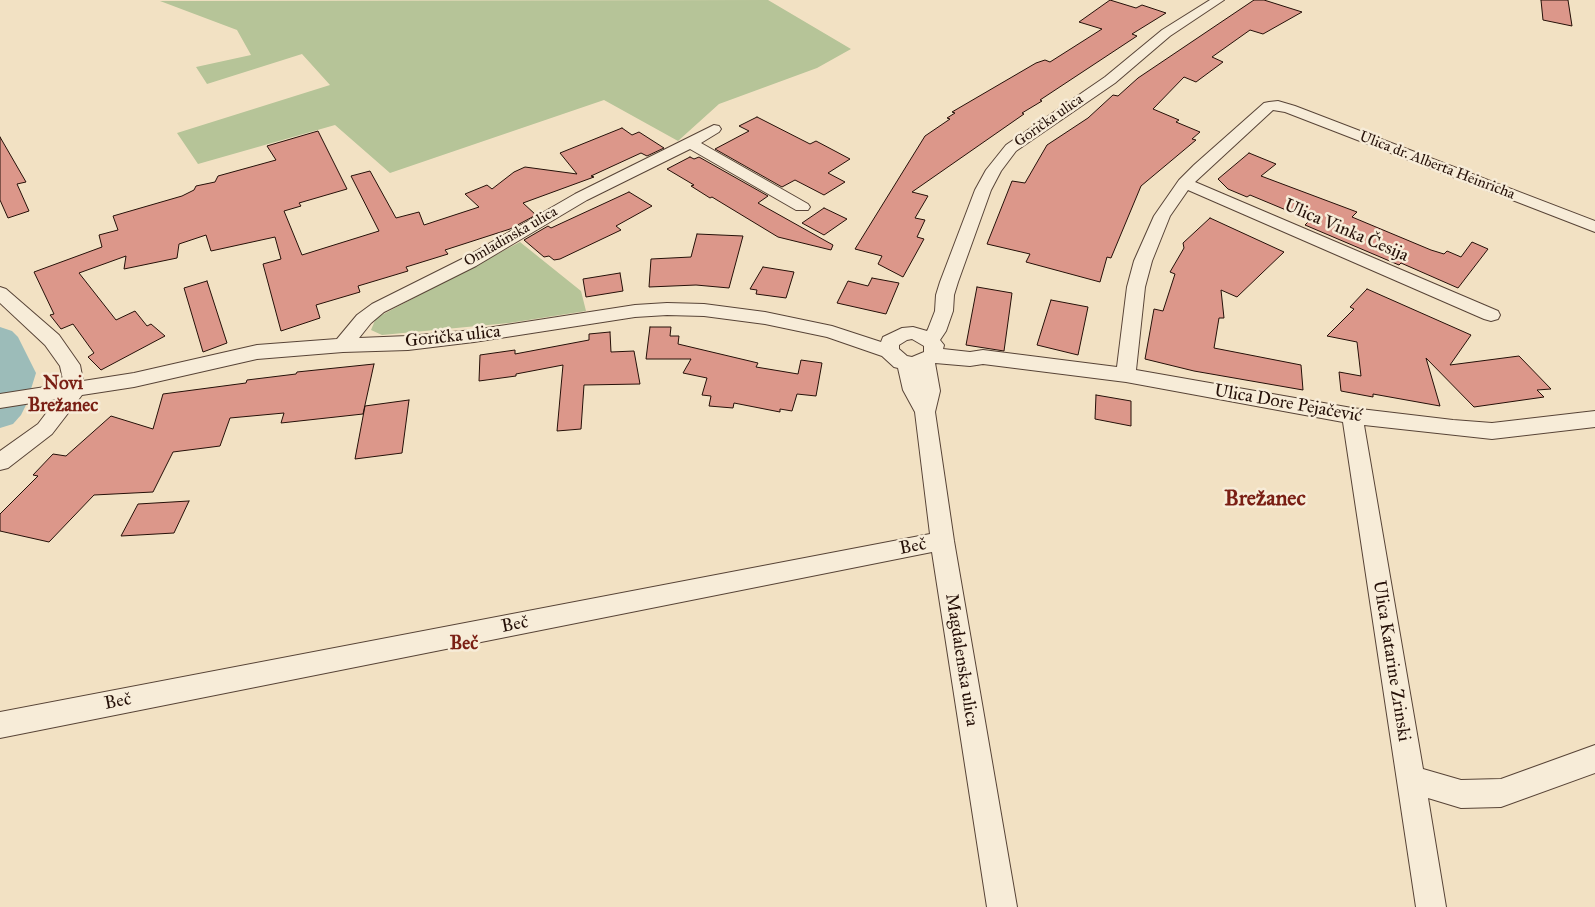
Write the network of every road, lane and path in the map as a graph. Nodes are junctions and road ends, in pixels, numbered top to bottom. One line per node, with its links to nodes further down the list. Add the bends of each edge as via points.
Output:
1 (1218, 0): 11 (street, Gorička ulica, via 1172,29 1110,80 1011,148 983,190 945,294 944,311 937,331)
2 (714, 129): 3 (street, Omladinska ulica)
3 (690, 143): 5 (street); 9 (street, Omladinska ulica, via 581,197 470,262 378,308 364,318)
4 (1185, 183): 6 (street, Ulica dr. Alberta Heinricha, via 1269,106 1278,105); 8 (street, Ulica Vinka Česija); 12 (street, via 1162,216 1143,261 1132,316)
5 (802, 207)
6 (1595, 226)
7 (0, 293): 13 (street, via 52,340 70,365)
8 (1491, 315)
9 (343, 345): 10 (street, Gorička ulica, via 474,336 667,309 734,313); 13 (street, Gorička ulica, via 257,352)
10 (891, 345): 11 (street, via 902,334); 11 (street, via 896,359)
11 (924, 350): 12 (street, Ulica Dore Pejačević, via 970,359 983,357); 18 (street, Magdalenska ulica, via 912,390 925,412)
12 (1126, 375): 15 (street, Ulica Dore Pejačević)
13 (75, 390): 14 (street, Gorička ulica); 17 (street, via 45,429)
14 (0, 401)
15 (1352, 416): 16 (street, Ulica Dore Pejačević, via 1492,431); 21 (street, Ulica Katarine Zrinski)
16 (1595, 419)
17 (0, 462)
18 (942, 541): 19 (street, Beč); 22 (street, Magdalenska ulica)
19 (0, 725)
20 (1595, 759): 21 (street, via 1501,793 1461,794)
21 (1409, 779): 23 (street, Ulica Katarine Zrinski)
22 (1002, 907)
23 (1431, 907)

